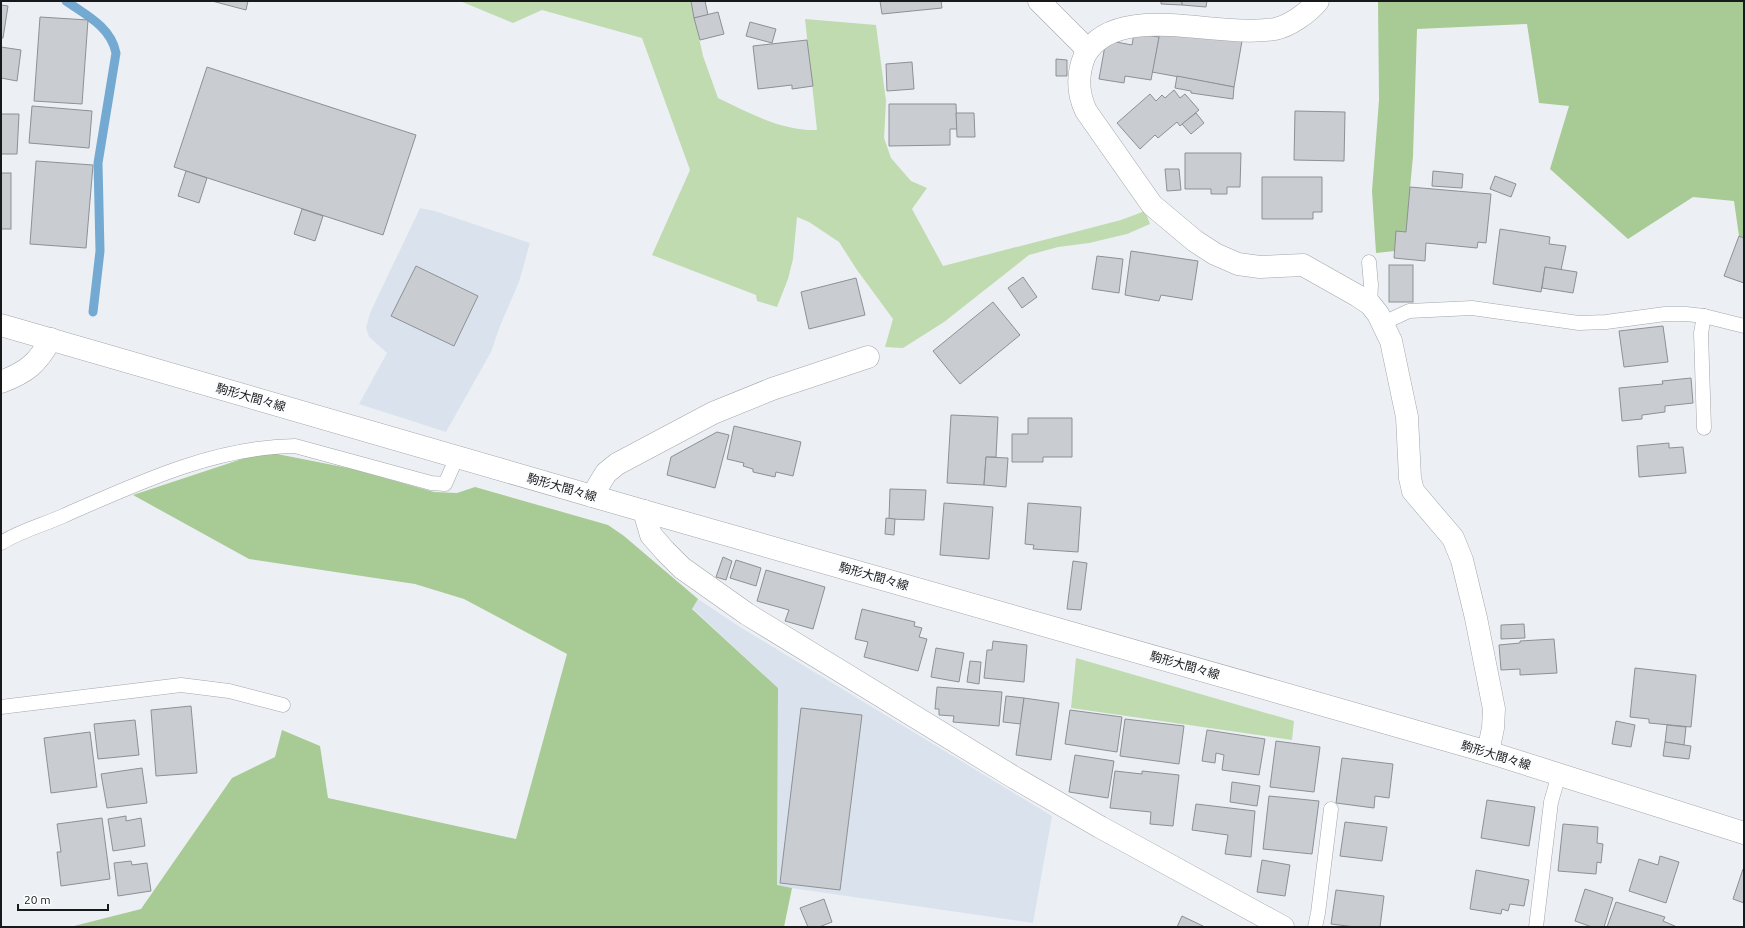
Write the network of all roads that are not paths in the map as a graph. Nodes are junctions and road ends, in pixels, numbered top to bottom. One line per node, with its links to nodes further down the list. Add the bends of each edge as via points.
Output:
1 (1039, 1): 3 (street)
2 (1318, 1): 3 (street, via 1288,25 1276,29 1252,31 1165,16 1122,20 1108,24 1098,33)
3 (1088, 49): 5 (street, via 1081,63 1078,78 1080,99 1152,205 1170,222 1215,254 1238,264 1260,267 1303,265 1321,273)
4 (1369, 262): 5 (lane)
5 (1370, 304): 7 (street)
6 (1704, 316): 7 (lane, via 1665,314 1579,323 1472,308 1409,311); 9 (lane); 13 (lane, via 1701,333)
7 (1383, 323): 20 (street, via 1390,341 1407,417 1410,478 1413,490 1453,538 1464,568 1494,709)
8 (1, 325): 10 (street, 駒形大間々線)
9 (1744, 326)
10 (50, 339): 12 (street, via 36,362 27,370); 14 (street, 駒形大間々線)
11 (868, 357): 15 (street, via 772,389 714,413 617,464 606,473)
12 (1, 382)
13 (1704, 428)
14 (457, 457): 15 (street, 駒形大間々線); 17 (lane, via 445,484 431,483 295,446 244,450 203,461 123,489)
15 (592, 496): 16 (street, 駒形大間々線)
16 (644, 511): 20 (street, 駒形大間々線); 24 (street, via 651,536 665,552 682,568 746,614 1021,782)
17 (1, 543)
18 (283, 705): 19 (lane, via 229,691 181,685)
19 (1, 707)
20 (1488, 752): 21 (street, 駒形大間々線)
21 (1559, 774): 23 (street, 駒形大間々線); 26 (lane, via 1551,802)
22 (1331, 809): 25 (lane)
23 (1744, 833)
24 (1283, 927)
25 (1315, 927)
26 (1536, 927)

